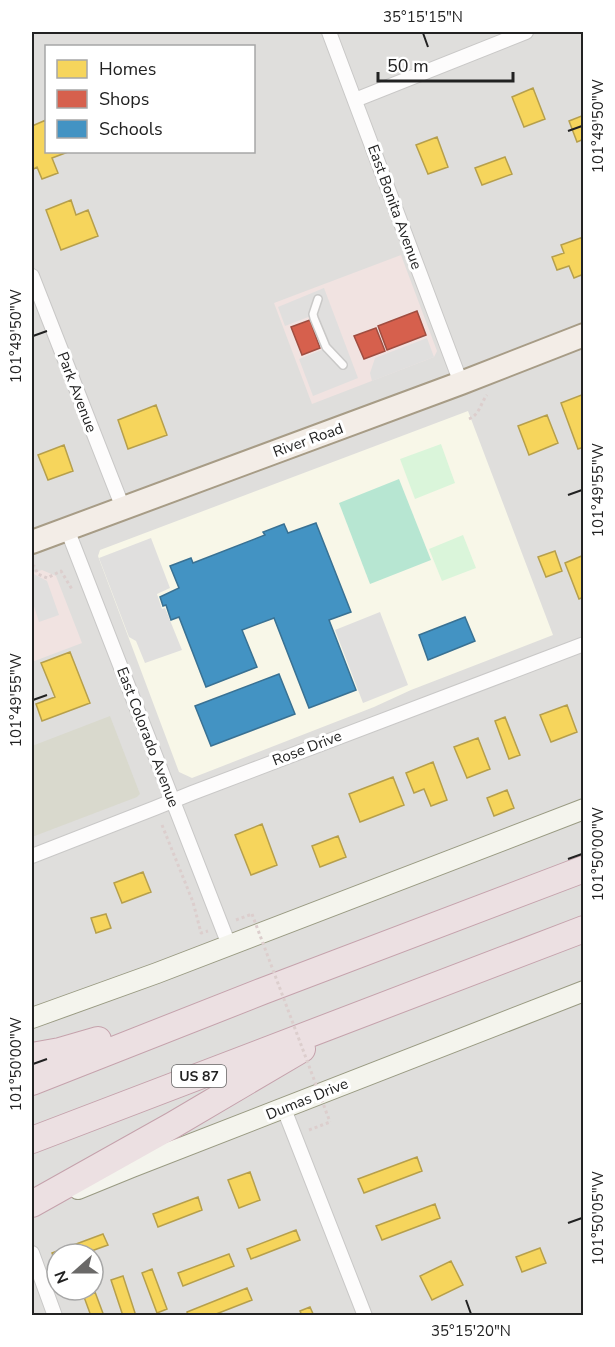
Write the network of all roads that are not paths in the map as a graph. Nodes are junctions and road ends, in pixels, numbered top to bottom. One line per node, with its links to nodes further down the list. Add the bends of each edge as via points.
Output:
1 (329, 32): 3 (street, East Bonita Avenue)
2 (526, 32): 3 (street)
3 (355, 99): 8 (street, East Bonita Avenue)
4 (32, 276): 9 (street, Park Avenue)
5 (318, 299): 7 (lane, via 314,318 326,347)
6 (584, 335): 8 (main road, River Road)
7 (343, 365)
8 (461, 383): 9 (main road, River Road)
9 (123, 508): 10 (main road, River Road)
10 (67, 529): 11 (main road, River Road); 13 (street, East Colorado Avenue)
11 (32, 542)
12 (584, 644): 13 (street, Rose Drive)
13 (173, 801): 15 (street, Rose Drive); 18 (street, East Colorado Avenue)
14 (584, 809): 18 (main road)
15 (32, 856)
16 (584, 869): 20 (highway)
17 (584, 929): 21 (highway, US 87)
18 (229, 945): 22 (main road)
19 (584, 991): 25 (main road, Dumas Drive)
20 (263, 992): 23 (highway); 24 (highway)
21 (367, 1012): 26 (highway, US 87); 27 (highway)
22 (32, 1018)
23 (32, 1056)
24 (32, 1082)
25 (284, 1109): 28 (main road, Dumas Drive); 31 (street)
26 (32, 1140)
27 (32, 1204)
28 (32, 1209)
29 (32, 1253): 30 (street)
30 (55, 1316)
31 (365, 1316)

